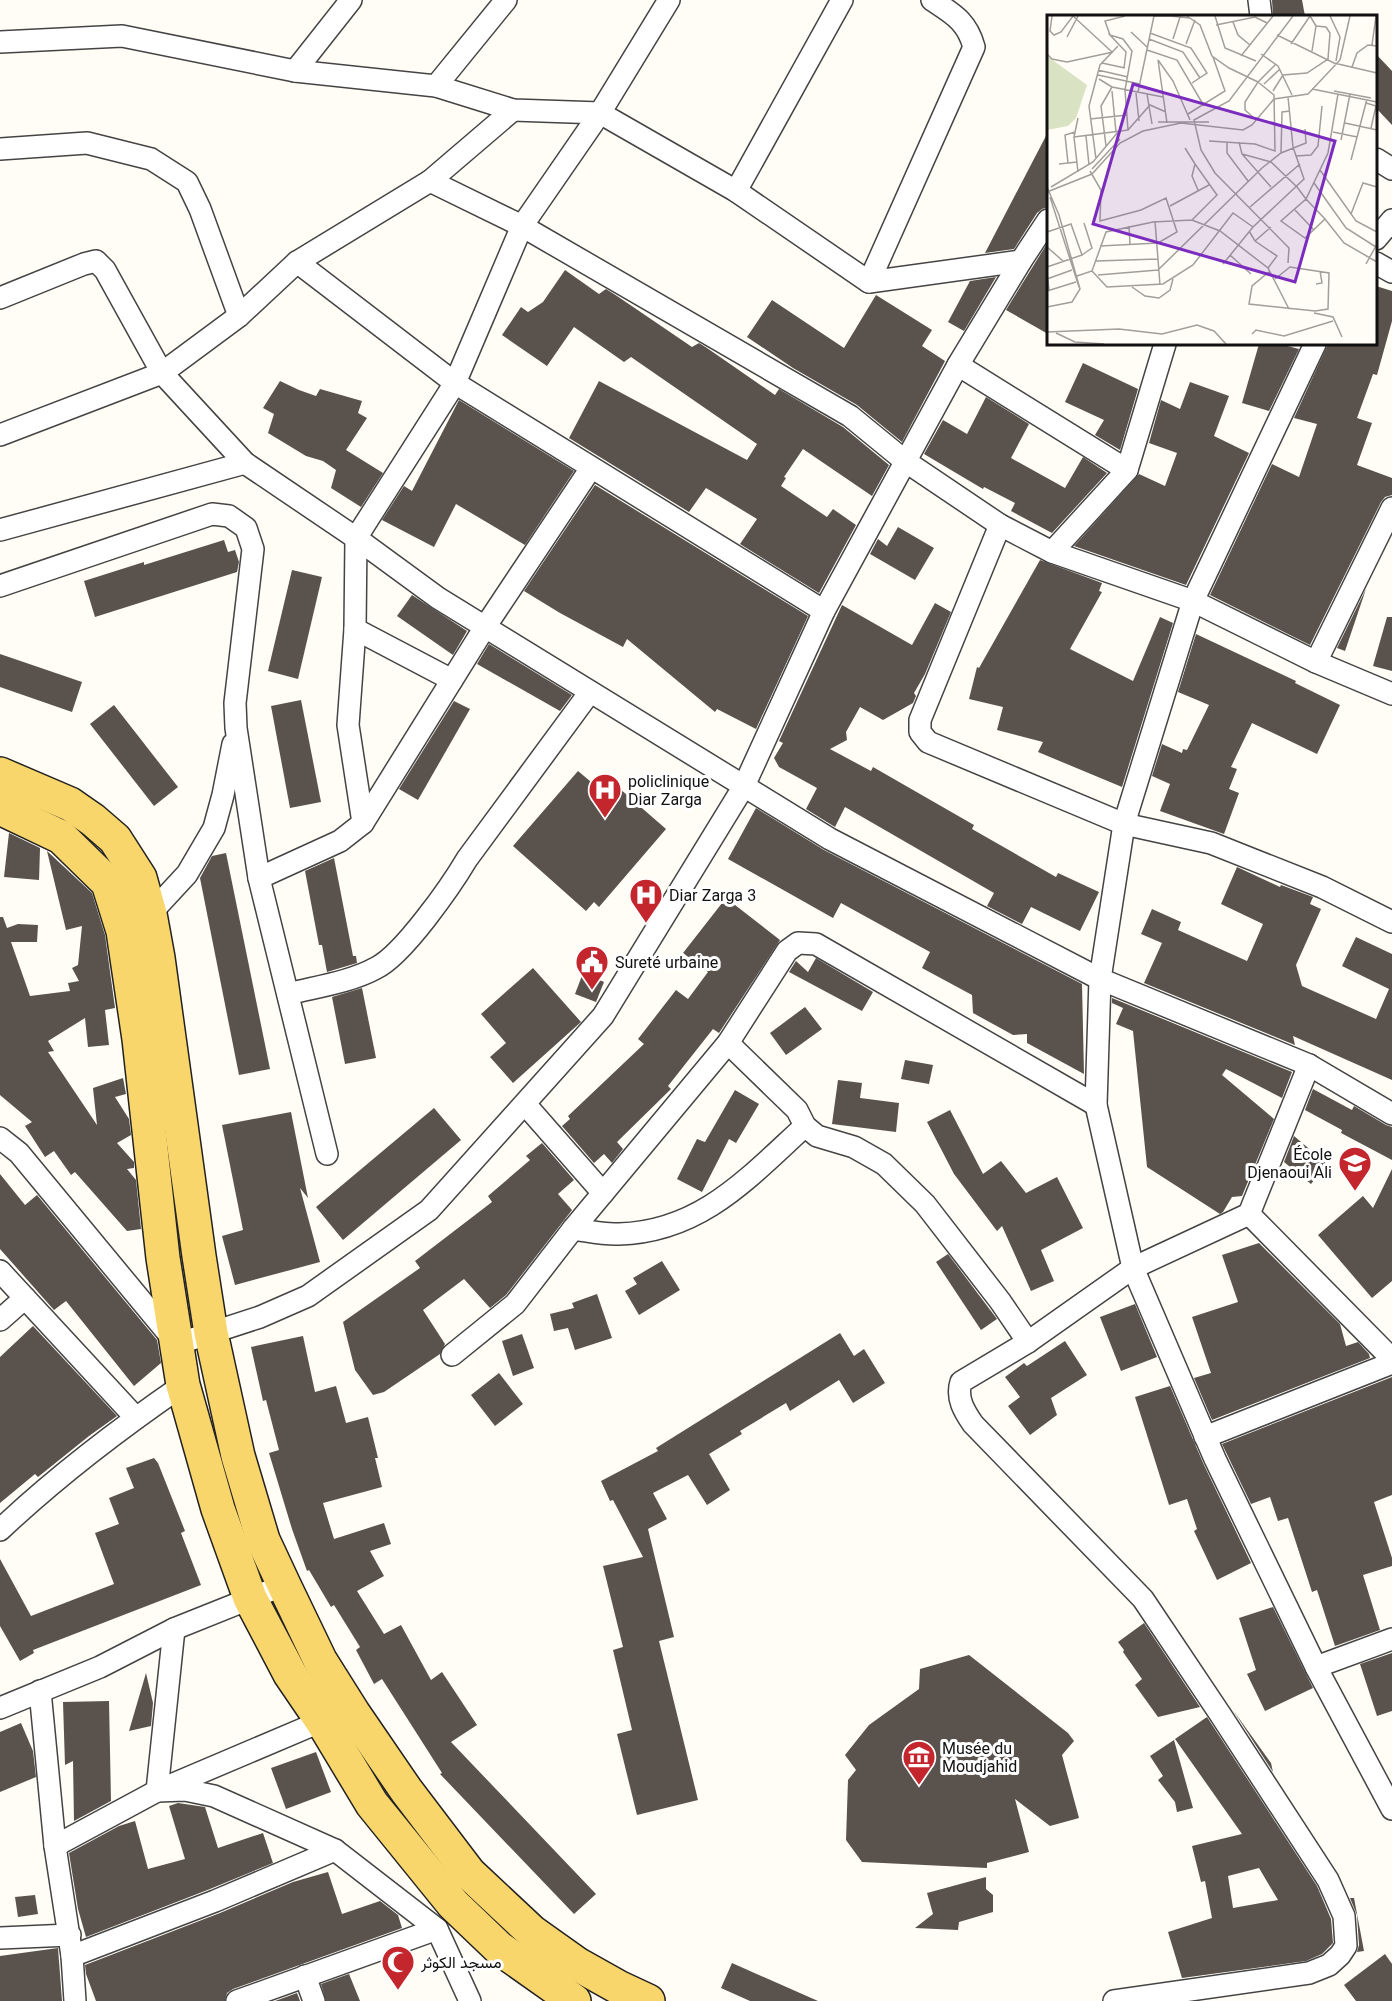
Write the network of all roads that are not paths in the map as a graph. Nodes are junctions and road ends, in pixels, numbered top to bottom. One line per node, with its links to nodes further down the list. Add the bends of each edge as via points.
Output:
1 (351, 0): 9 (street)
2 (506, 0): 10 (street)
3 (669, 0): 12 (street)
4 (842, 0): 17 (street)
5 (932, 0): 26 (street, via 961,20 974,47)
6 (1259, 0): 7 (street)
7 (1261, 15)
8 (0, 42): 9 (street, via 122,36)
9 (294, 70): 10 (street)
10 (436, 86): 11 (street)
11 (513, 110): 12 (street); 16 (street)
12 (600, 113): 17 (street); 20 (street)
13 (0, 149): 28 (street, via 87,143 151,159 187,182)
14 (1377, 160): 15 (street)
15 (1392, 169)
16 (430, 182): 20 (street); 23 (street)
17 (736, 191): 26 (street)
18 (1392, 220): 21 (street)
19 (1047, 222): 22 (street)
20 (522, 226): 33 (street); 35 (street, via 849,416)
21 (1377, 238)
22 (1021, 261): 26 (street); 31 (street)
23 (297, 262): 28 (street); 33 (street)
24 (1377, 264): 25 (street)
25 (1392, 272)
26 (869, 282)
27 (0, 298): 32 (street, via 96,261 105,270)
28 (239, 316): 32 (street)
29 (1165, 345): 38 (street)
30 (1315, 345): 45 (street)
31 (958, 365): 35 (street); 38 (street)
32 (162, 373): 34 (street); 36 (street)
33 (455, 383): 37 (street); 42 (street)
34 (0, 435)
35 (905, 461): 40 (street); 46 (street)
36 (245, 463): 41 (street); 42 (street)
37 (591, 468): 46 (street); 47 (street)
38 (1127, 470): 43 (street)
39 (1392, 508): 49 (street)
40 (1000, 525): 43 (street); 58 (street, via 920,720 920,732 928,742)
41 (0, 531)
42 (356, 538): 47 (street); 48 (street)
43 (1052, 552): 45 (street)
44 (0, 586): 53 (street, via 212,514 229,516 246,528 253,549 235,703)
45 (1193, 601): 49 (street); 58 (street)
46 (824, 611): 55 (street)
47 (485, 627): 50 (street); 51 (street)
48 (355, 629): 50 (street); 57 (street, via 348,725)
49 (1316, 662): 52 (street)
50 (452, 680): 57 (street)
51 (590, 692): 55 (street); 63 (street, via 456,878 393,957 367,973)
52 (1392, 694)
53 (236, 728): 59 (street); 60 (street, via 214,828 188,874)
54 (0, 774): 60 (main road, via 70,804 115,839 140,878)
55 (744, 786): 62 (street, via 830,840); 66 (street, via 603,1016)
56 (0, 807): 81 (main road, via 61,837 108,883 123,931 140,1039)
57 (363, 823): 59 (street, via 340,841)
58 (1124, 824): 61 (street, via 1211,843 1322,887); 62 (street)
59 (259, 878): 63 (street)
60 (150, 914): 79 (main road)
61 (1392, 922)
62 (1100, 979): 65 (street); 67 (street)
63 (288, 994): 71 (street)
64 (728, 1043): 67 (street, via 786,951 798,943 816,944); 69 (street, via 797,1110); 72 (street)
65 (1309, 1065): 68 (street); 73 (street)
66 (525, 1104): 72 (street); 79 (street, via 429,1210 308,1296)
67 (1096, 1105): 75 (street)
68 (1392, 1114)
69 (805, 1126): 74 (street, via 721,1201 689,1218 655,1229 618,1234); 80 (street, via 817,1136 854,1148 884,1164 925,1204)
70 (0, 1138): 81 (street, via 19,1153)
71 (327, 1154)
72 (603, 1193): 74 (street)
73 (1249, 1214): 75 (street); 83 (street)
74 (573, 1229): 82 (street, via 515,1304)
75 (1133, 1268): 80 (street); 86 (street)
76 (0, 1271): 77 (street)
77 (25, 1298): 78 (street); 85 (street)
78 (0, 1320)
79 (212, 1333): 81 (street); 88 (main road, via 238,1456 264,1540)
80 (1028, 1342): 111 (street, via 961,1382 963,1409 973,1424 1143,1599 1328,1880 1347,1933 1340,1955 1329,1965 1309,1973)
81 (177, 1344): 84 (main road)
82 (452, 1355)
83 (1392, 1361): 86 (street)
84 (183, 1385): 85 (street); 89 (main road, via 218,1509)
85 (136, 1418): 87 (street)
86 (1205, 1437): 92 (street)
87 (0, 1530)
88 (284, 1585): 89 (street); 110 (main road, via 320,1660 354,1714 469,1872 532,1932 568,1958)
89 (250, 1598): 90 (street); 95 (main road, via 290,1674)
90 (174, 1629): 93 (street, via 100,1667); 96 (street)
91 (1392, 1639): 92 (street)
92 (1317, 1666): 97 (street)
93 (40, 1691): 94 (street); 98 (street)
94 (0, 1708)
95 (322, 1721): 96 (street); 109 (main road, via 372,1804 453,1904 499,1948)
96 (157, 1791): 98 (street); 99 (street, via 185,1790 214,1797)
97 (1392, 1809)
98 (56, 1846): 101 (street)
99 (335, 1851): 100 (street); 103 (street)
100 (437, 1929): 104 (street); 108 (street)
101 (70, 1935): 102 (street); 103 (street)
102 (0, 1938)
103 (72, 1956): 105 (street)
104 (305, 1976): 106 (street); 107 (street)
105 (75, 2001)
106 (237, 2001)
107 (314, 2001)
108 (470, 2001)
109 (574, 2001)
110 (648, 2001)
111 (1114, 2001)

